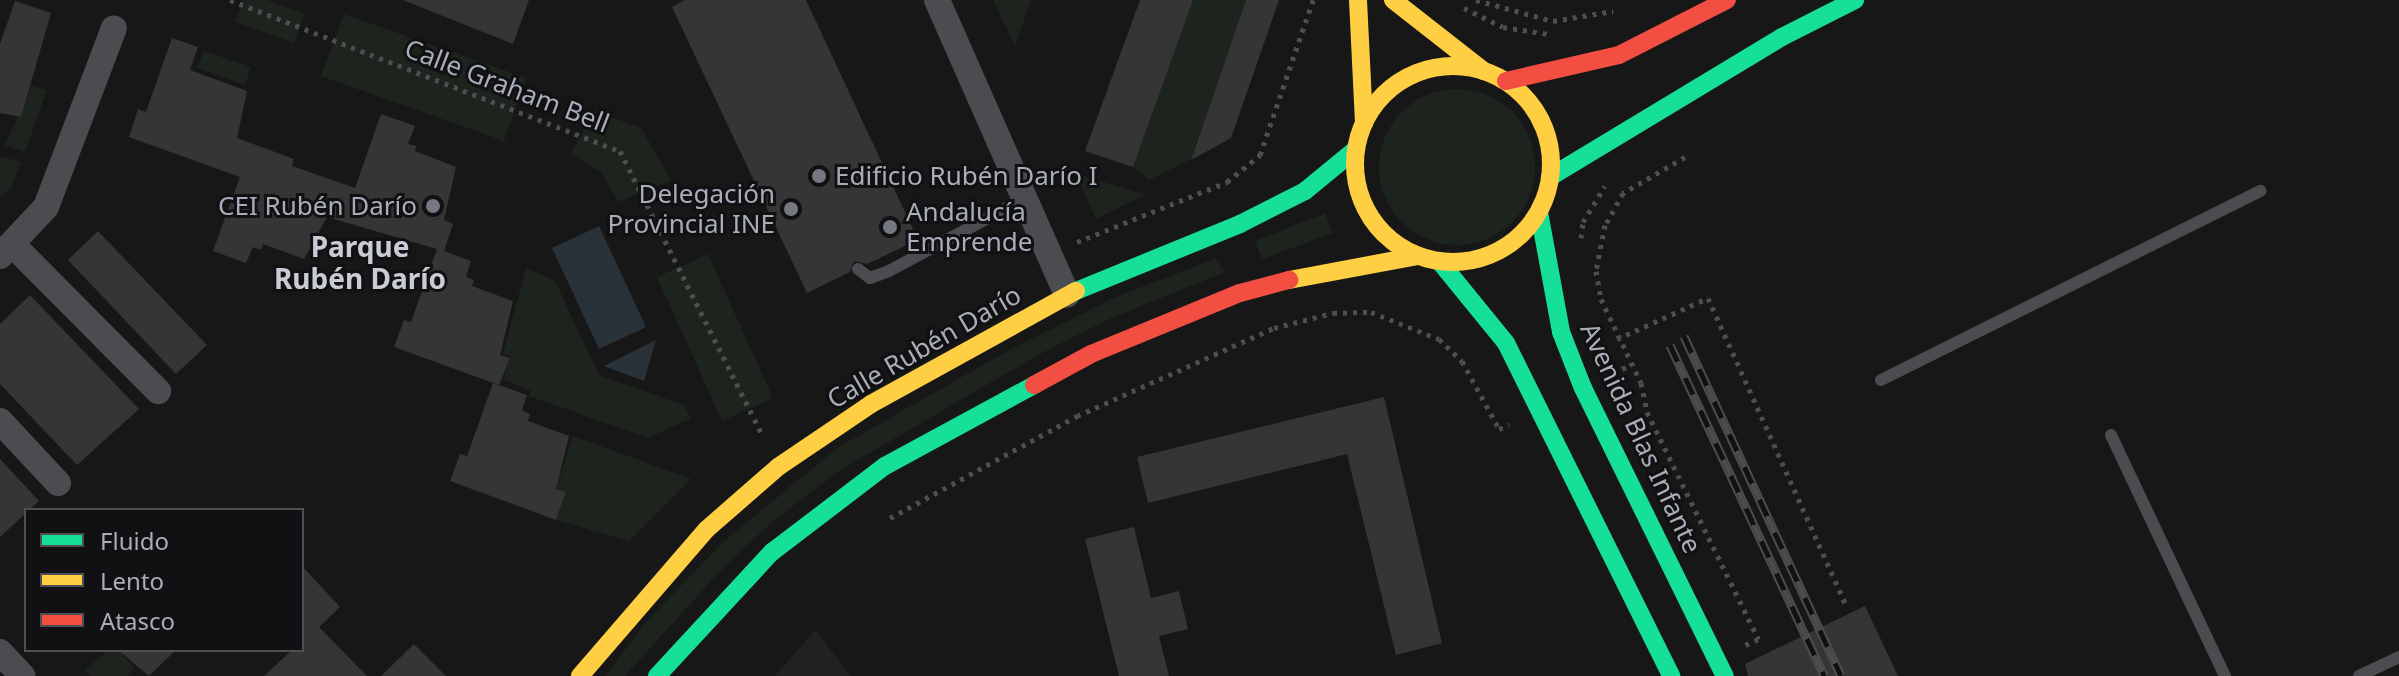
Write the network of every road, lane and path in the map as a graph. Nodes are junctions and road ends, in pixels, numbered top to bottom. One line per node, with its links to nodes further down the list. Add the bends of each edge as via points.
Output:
1 (230, 0): 40 (path, Calle Graham Bell, via 620,151)
2 (937, 0): 21 (street)
3 (1313, 0): 23 (path, via 1260,155 1227,182)
4 (1358, 0): 15 (main road)
5 (1393, 0): 13 (main road)
6 (1454, 0): 12 (path, via 1503,27)
7 (1476, 0): 10 (path, via 1553,21)
8 (1727, 0): 14 (main road, via 1619,55)
9 (1855, 0): 18 (main road, via 1782,37)
10 (1613, 11)
11 (114, 28): 25 (street, via 46,207)
12 (1566, 33)
13 (1484, 71): 14 (main road); 15 (main road, via 1455,65 1427,69 1379,99)
14 (1506, 81): 18 (main road, via 1542,122 1550,149)
15 (1364, 123): 16 (main road)
16 (1355, 150): 26 (main road, via 1356,183 1368,214 1389,239); 29 (main road, Calle Rubén Darío, via 1305,191 1251,219)
17 (1685, 157): 30 (path, via 1623,193 1605,225 1596,271)
18 (1550, 177): 22 (main road)
19 (1610, 177): 24 (path, via 1583,222)
20 (2260, 191): 34 (lane)
21 (1025, 198): 28 (lane, via 889,271 870,278); 29 (street)
22 (1539, 212): 27 (main road, via 1521,235 1497,252 1470,262); 51 (main road, Avenida Blas Infante, via 1561,332 1572,360)
23 (1077, 242)
24 (1579, 248)
25 (6, 251): 36 (street)
26 (1417, 256): 27 (main road); 49 (main road, via 1260,285 1091,354 885,466 772,552)
27 (1440, 262): 50 (main road, via 1506,343)
28 (858, 269)
29 (1067, 295): 40 (main road, Calle Rubén Darío, via 871,404)
30 (1617, 339): 43 (path, via 1708,298); 44 (path, via 1758,639)
31 (1606, 360): 33 (path)
32 (1631, 365): 33 (path)
33 (1612, 373): 35 (path)
34 (1881, 380)
35 (1617, 382)
36 (158, 391)
37 (0, 421): 41 (street)
38 (1516, 422): 42 (path, via 1499,429 1462,361 1439,339 1371,312 1333,313 1274,328 1077,416)
39 (2111, 435): 52 (lane)
40 (778, 467): 48 (main road, Calle Rubén Darío, via 707,529)
41 (58, 483)
42 (890, 518)
43 (1846, 605)
44 (1737, 649)
45 (0, 652): 47 (street)
46 (2399, 657): 53 (lane)
47 (22, 676)
48 (580, 676)
49 (657, 676)
50 (1671, 676)
51 (1725, 676)
52 (2225, 676)
53 (2359, 676)

